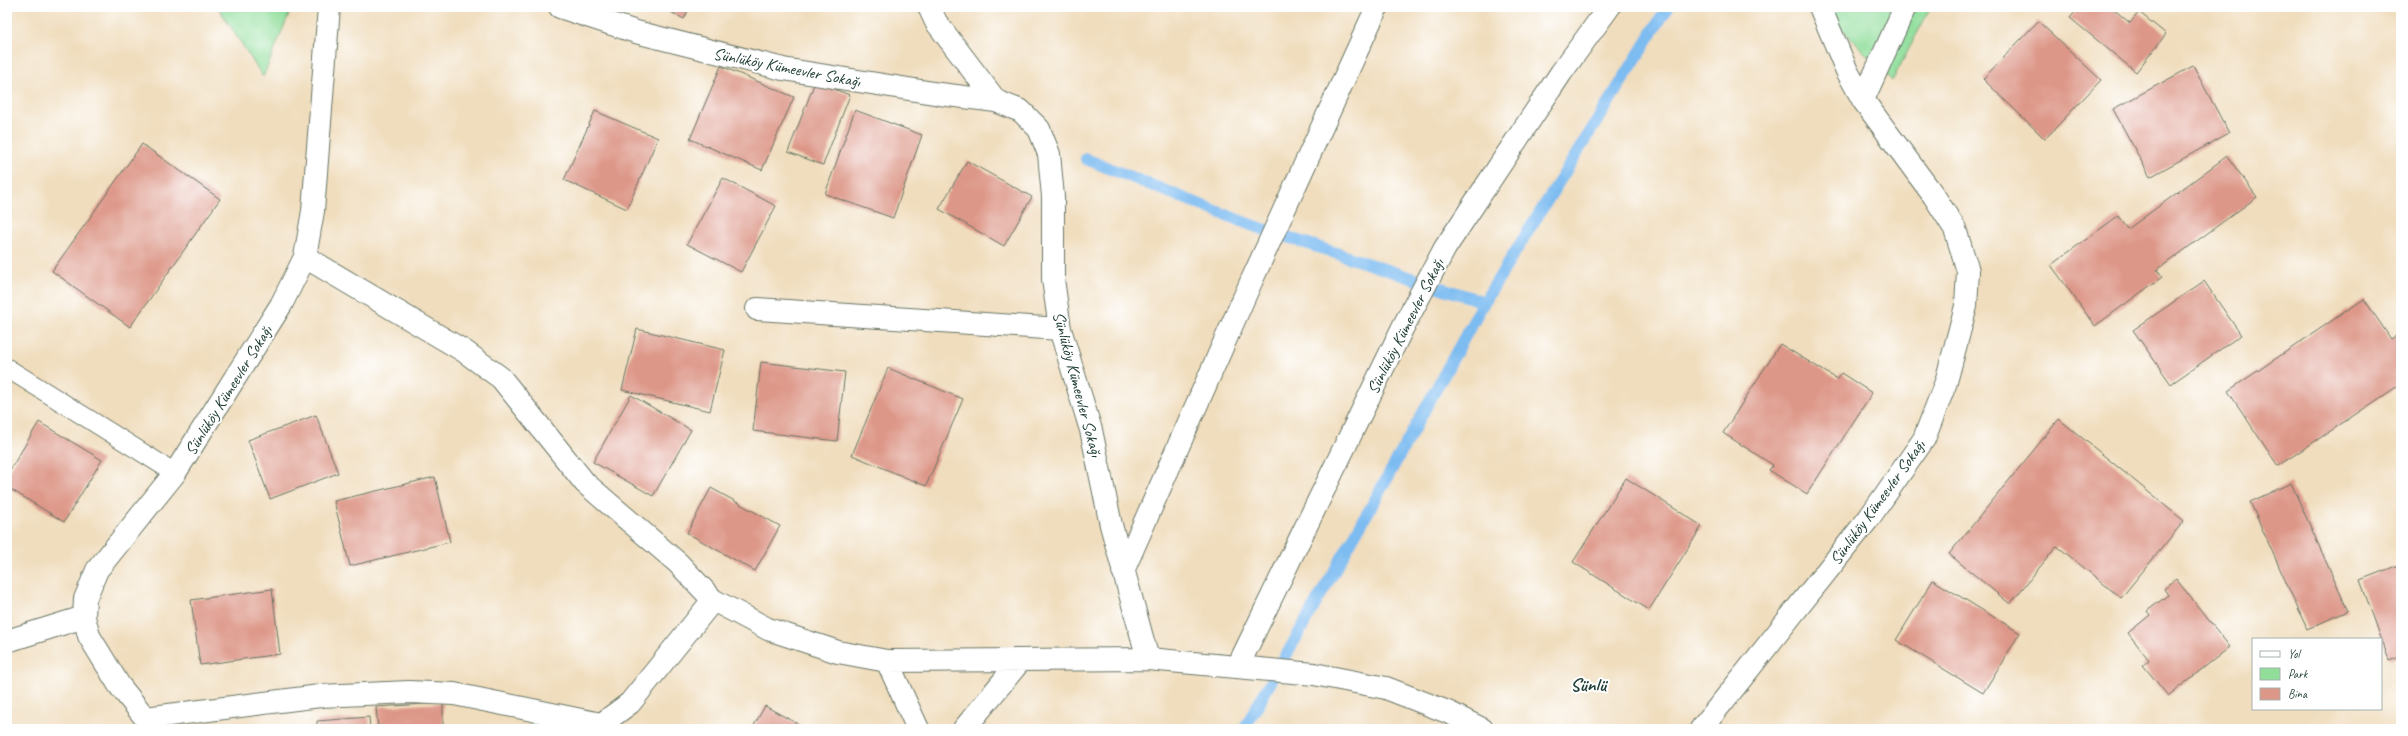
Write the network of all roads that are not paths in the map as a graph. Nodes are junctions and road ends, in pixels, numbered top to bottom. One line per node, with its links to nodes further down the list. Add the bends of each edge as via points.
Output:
1 (329, 7): 11 (street, Sünlüköy Kümeevler Sokağı, via 313,211)
2 (560, 7): 8 (street, Sünlüköy Kümeevler Sokağı)
3 (929, 7): 10 (street, via 936,22)
4 (1377, 7): 16 (street)
5 (1609, 7): 23 (street, Sünlüköy Kümeevler Sokağı, via 1560,73 1445,248 1403,327)
6 (1820, 7): 9 (street, Sünlüköy Kümeevler Sokağı, via 1844,65)
7 (1905, 7): 9 (street)
8 (582, 10): 10 (street, Sünlüköy Kümeevler Sokağı, via 636,32 783,69)
9 (1863, 100): 29 (street, Sünlüköy Kümeevler Sokağı, via 1956,229 1968,271 1966,306 1946,382 1924,439 1860,530)
10 (996, 101): 13 (street, Sünlüköy Kümeevler Sokağı, via 1020,111 1039,128 1049,154 1053,279)
11 (305, 257): 15 (street, Sünlüköy Kümeevler Sokağı, via 281,305); 17 (street, via 464,351 501,378 584,483 678,563)
12 (757, 309): 13 (street)
13 (1060, 330): 16 (street, Sünlüköy Kümeevler Sokağı, via 1091,430)
14 (7, 368): 15 (lane)
15 (175, 474): 18 (street, Sünlüköy Kümeevler Sokağı, via 97,570 85,599)
16 (1123, 571): 20 (street, Sünlüköy Kümeevler Sokağı)
17 (713, 600): 21 (street, via 768,628 838,652); 25 (street, via 630,703)
18 (84, 617): 19 (street); 24 (street, Sünlüköy Kümeevler Sokağı, via 97,652)
19 (7, 640)
20 (1148, 659): 22 (street); 23 (street)
21 (887, 661): 22 (street); 26 (street)
22 (1020, 661): 27 (street)
23 (1238, 666): 28 (street, via 1314,674 1386,688 1450,713)
24 (150, 724): 25 (street, via 320,696 409,692 454,694)
25 (598, 726)
26 (918, 729)
27 (964, 729)
28 (1482, 729)
29 (1701, 729)

